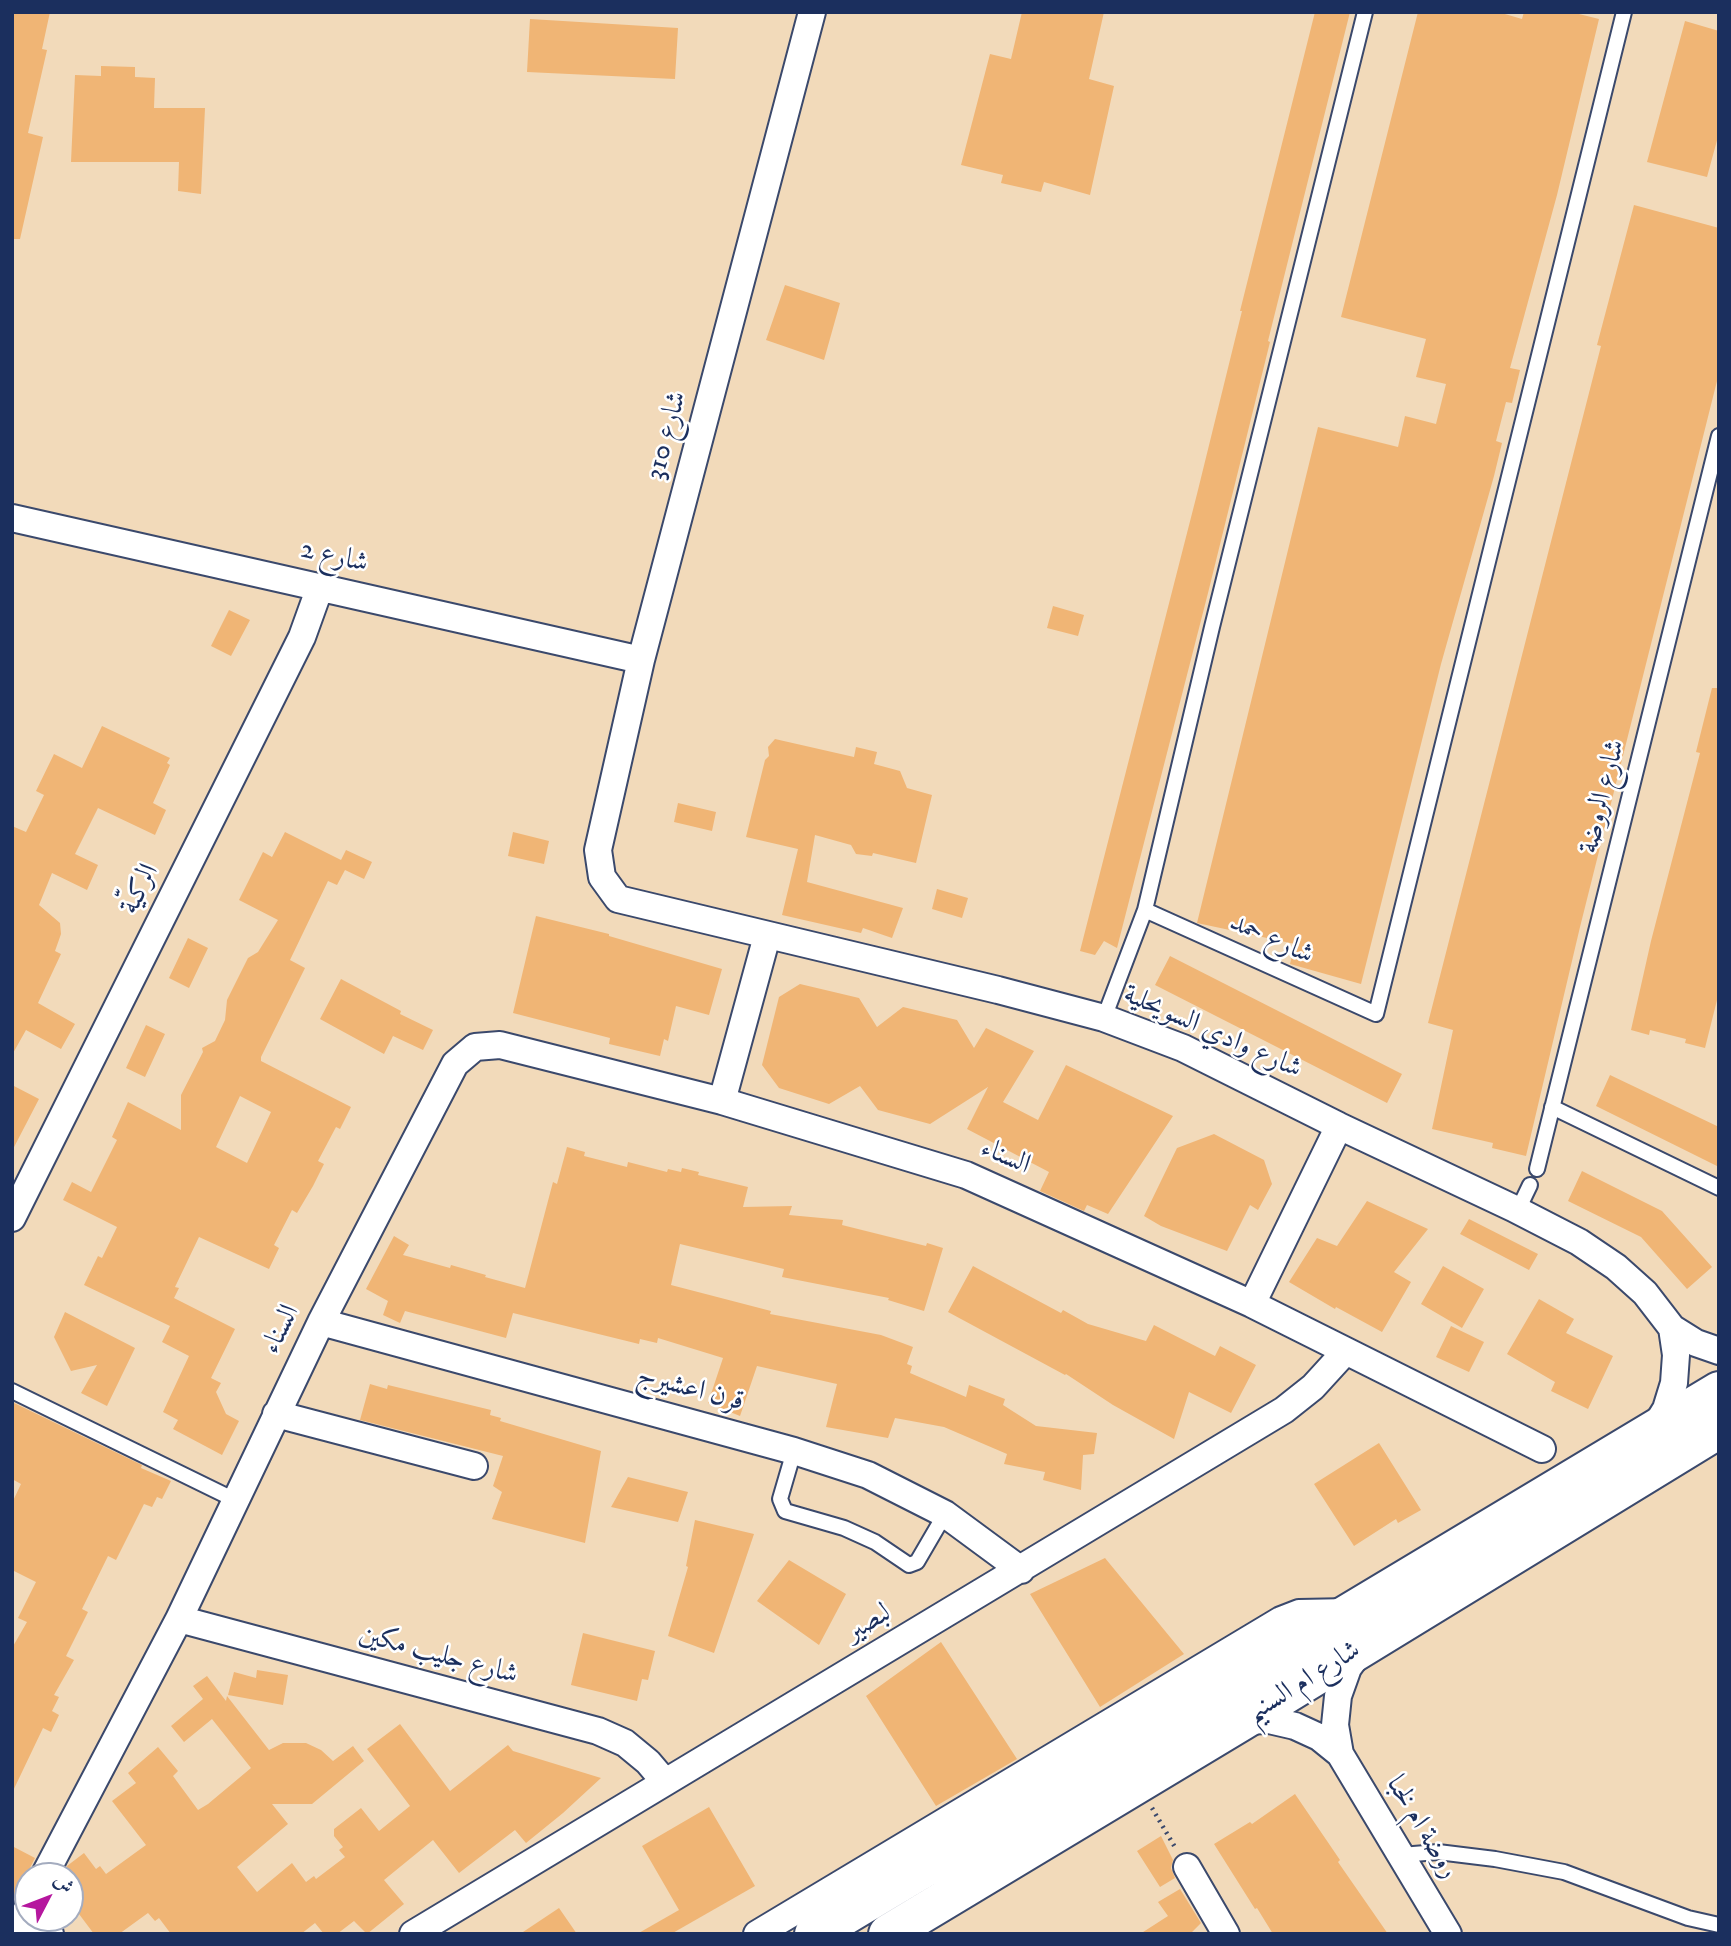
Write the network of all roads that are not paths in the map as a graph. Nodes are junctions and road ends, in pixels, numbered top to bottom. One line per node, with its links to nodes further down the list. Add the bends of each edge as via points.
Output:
1 (812, 12): 7 (street, شارع 310)
2 (1365, 12): 9 (lane)
3 (1623, 12): 9 (lane, شارع حمد, via 1376,1014)
4 (1719, 436): 13 (lane, شارع الروضة)
5 (12, 518): 6 (street, شارع 2)
6 (320, 587): 7 (street, شارع 2); 19 (street, الركيّة, via 302,637)
7 (641, 660): 8 (street, شارع 310, via 597,850)
8 (602, 877): 10 (street, شارع وادي السويحلية, via 618,899)
9 (1145, 909): 11 (lane)
10 (767, 936): 11 (street, شارع وادي السويحلية); 12 (street)
11 (1104, 1018): 14 (street, شارع وادي السويحلية, via 1182,1048)
12 (722, 1101): 20 (street, السناء, via 966,1175); 21 (street, السناء, via 500,1045 475,1047 455,1064)
13 (1552, 1107): 15 (lane, شارع الروضة); 17 (lane)
14 (1339, 1126): 18 (street, شارع وادي السويحلية); 20 (street)
15 (1536, 1169)
16 (1530, 1185): 18 (lane)
17 (1719, 1188)
18 (1518, 1210): 22 (street, شارع وادي السويحلية, via 1616,1267 1645,1293)
19 (12, 1217)
20 (1252, 1304): 24 (street, السناء)
21 (321, 1322): 27 (street, السناء); 31 (street, قرن اعشيرج)
22 (1672, 1328): 23 (street, شارع وادي السويحلية); 29 (street, via 1674,1383)
23 (1719, 1350)
24 (1345, 1352): 30 (street, السناء); 35 (street, لبصير, via 1284,1410)
25 (12, 1391): 33 (lane)
26 (1719, 1391): 29 (main road, شارع ام السنيم)
27 (276, 1414): 32 (street); 33 (street, السناء)
28 (1719, 1429): 37 (main road, شارع ام السنيم)
29 (1651, 1432): 37 (main road, شارع ام السنيم)
30 (1542, 1449)
31 (794, 1451): 34 (street, قرن اعشيرج, via 868,1475); 34 (lane, via 780,1499 785,1511 844,1528 909,1565 917,1562)
32 (474, 1466)
33 (235, 1500): 36 (street, السناء)
34 (945, 1514): 35 (street, قرن اعشيرج)
35 (1021, 1570): 40 (street, لبصير)
36 (179, 1619): 40 (street, شارع جليب مكين, via 598,1731 625,1743); 44 (street, السناء)
37 (1358, 1628): 38 (main road, شارع ام السنيم); 39 (street, روضة ام لخبا, via 1338,1696 1335,1725); 41 (street, شارع ام السنيم, via 1299,1613 1281,1620); 42 (main road, شارع ام السنيم)
38 (1242, 1721): 39 (street, روضة ام لخبا, via 1269,1720 1295,1726); 50 (main road, شارع ام السنيم)
39 (1340, 1754): 43 (street, روضة ام لخبا)
40 (665, 1782): 47 (street, لبصير)
41 (1007, 1786): 42 (main road); 48 (street, شارع ام السنيم)
42 (971, 1840): 49 (main road, شارع ام السنيم)
43 (1401, 1855): 46 (lane, via 1438,1852 1564,1872); 52 (street, روضة ام لخبا)
44 (51, 1862)
45 (1187, 1867): 51 (street)
46 (1719, 1925)
47 (413, 1934)
48 (757, 1934)
49 (814, 1934)
50 (888, 1934)
51 (1226, 1934)
52 (1448, 1934)

